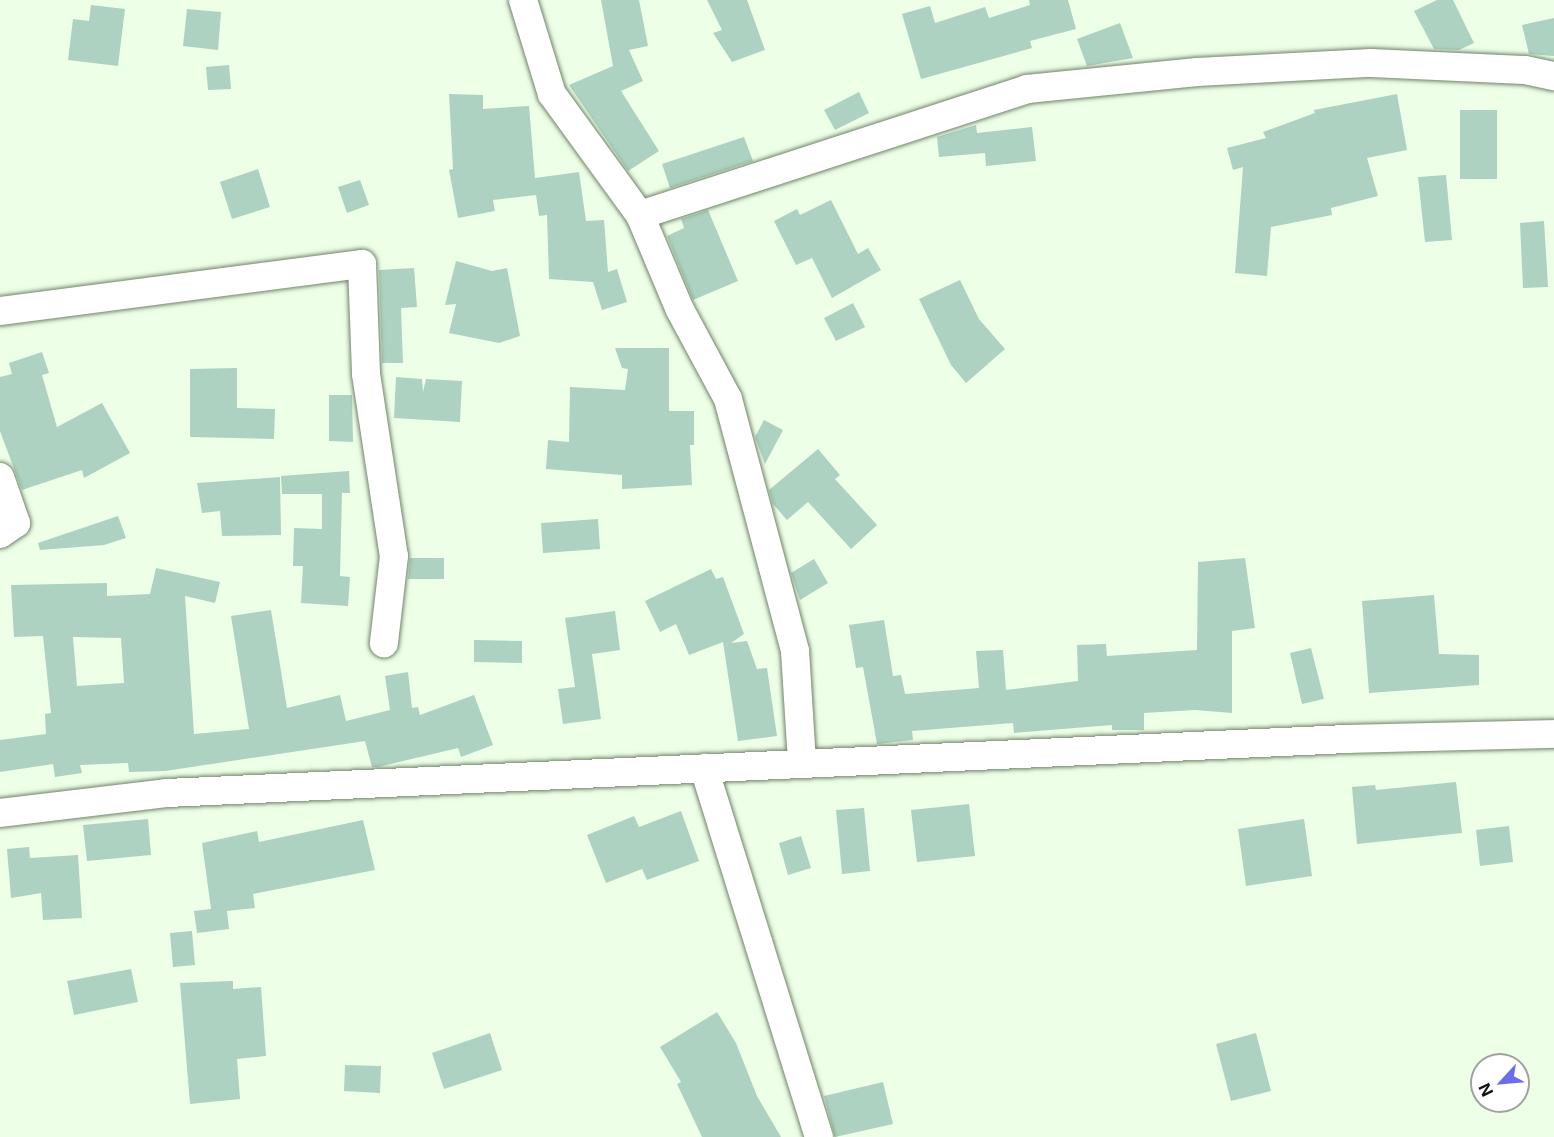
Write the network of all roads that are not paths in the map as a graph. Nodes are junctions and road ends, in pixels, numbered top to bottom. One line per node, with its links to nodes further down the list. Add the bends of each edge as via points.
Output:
1 (523, 0): 3 (street, via 552,94)
2 (1554, 76): 3 (street, via 1525,70 1371,63 1197,72 1027,89)
3 (640, 215): 9 (street, via 679,308 728,399 795,651)
4 (0, 311): 7 (street, via 362,264 366,374 394,556)
5 (0, 477): 6 (street, via 16,523)
6 (0, 534)
7 (384, 643)
8 (1554, 734): 9 (street, via 1336,739)
9 (802, 764): 10 (street)
10 (704, 768): 11 (street, via 167,794); 12 (street)
11 (0, 813)
12 (819, 1137)

